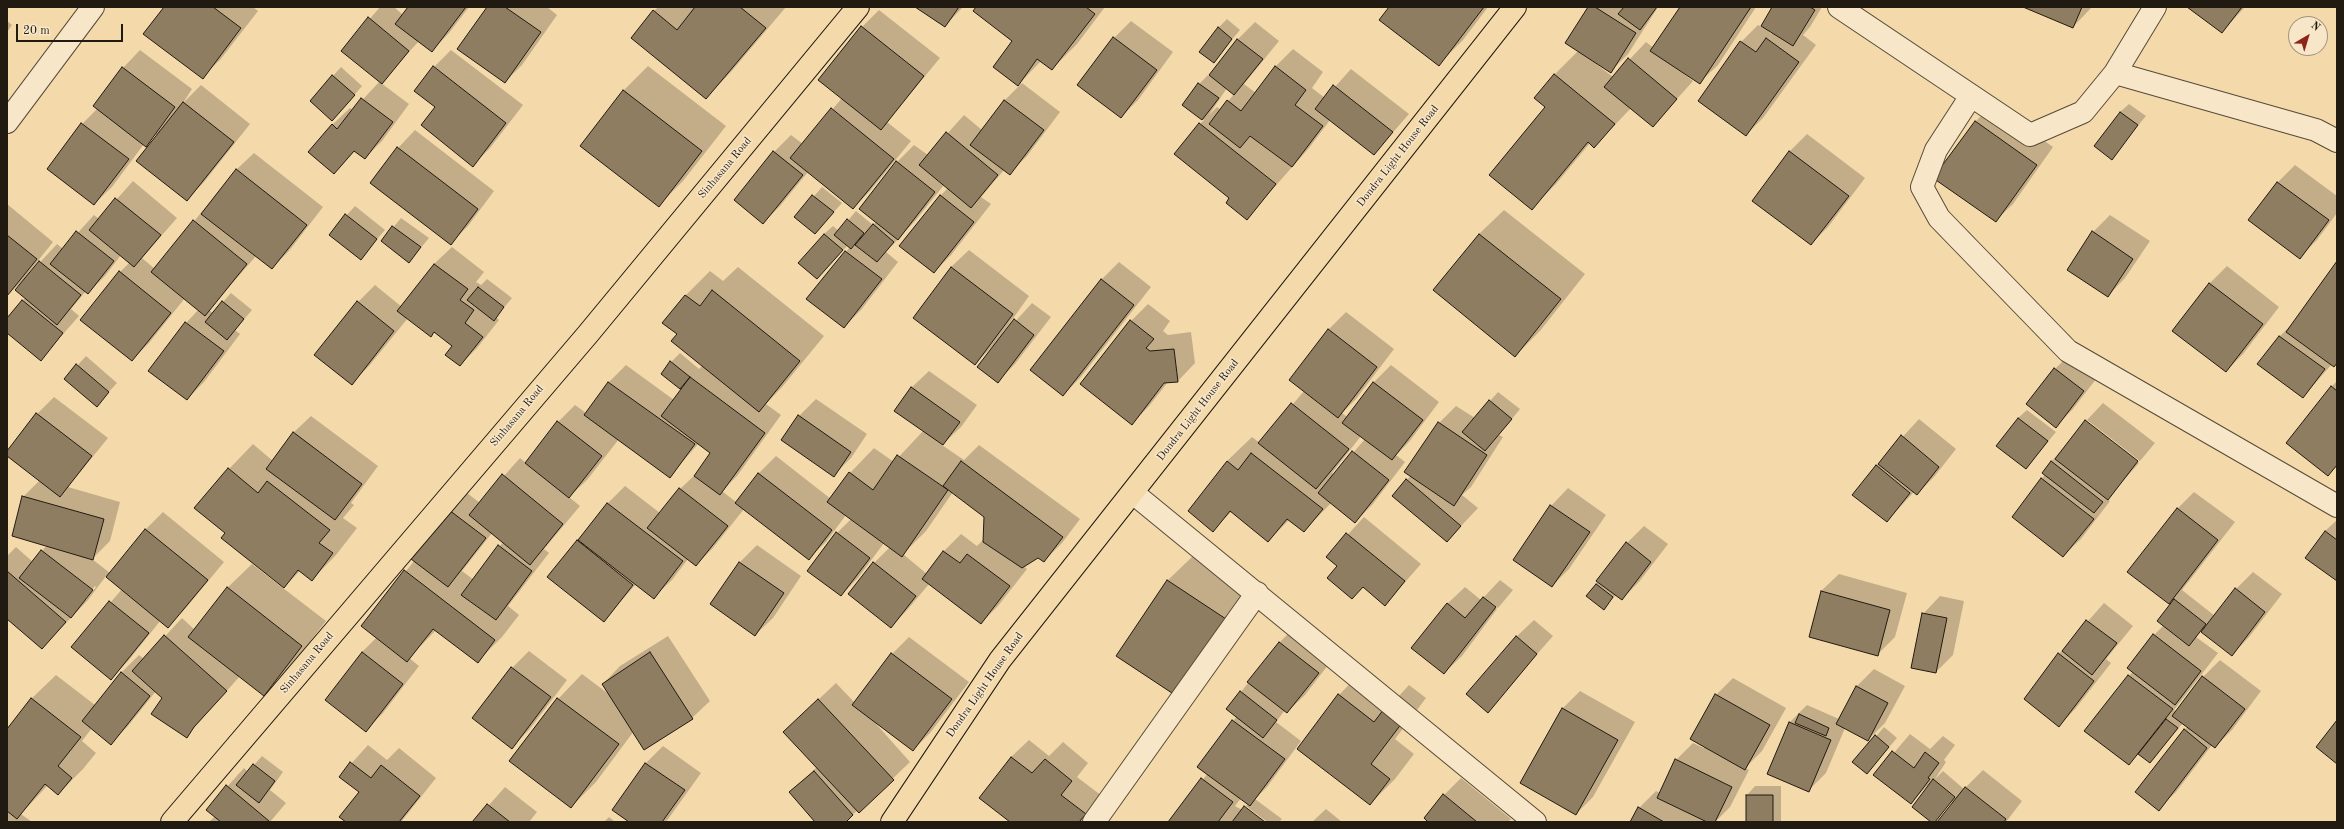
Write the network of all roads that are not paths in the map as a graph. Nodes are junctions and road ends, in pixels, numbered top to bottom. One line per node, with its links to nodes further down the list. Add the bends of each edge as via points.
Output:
1 (93, 7): 8 (street)
2 (858, 7): 13 (main road, Sinhasana Road, via 588,334)
3 (1515, 7): 10 (main road, Dondra Light House Road)
4 (1839, 7): 7 (street)
5 (2155, 7): 6 (street)
6 (2115, 73): 7 (street, via 2083,112 2030,135); 9 (street, via 2316,130)
7 (1972, 96): 11 (street, via 1936,150 1922,187 1939,218 2068,351)
8 (7, 122)
9 (2337, 142)
10 (1133, 493): 12 (street); 14 (main road, Dondra Light House Road, via 1000,660)
11 (2337, 506)
12 (1257, 593): 15 (street); 16 (street)
13 (172, 822)
14 (892, 822)
15 (1094, 822)
16 (1535, 822)

